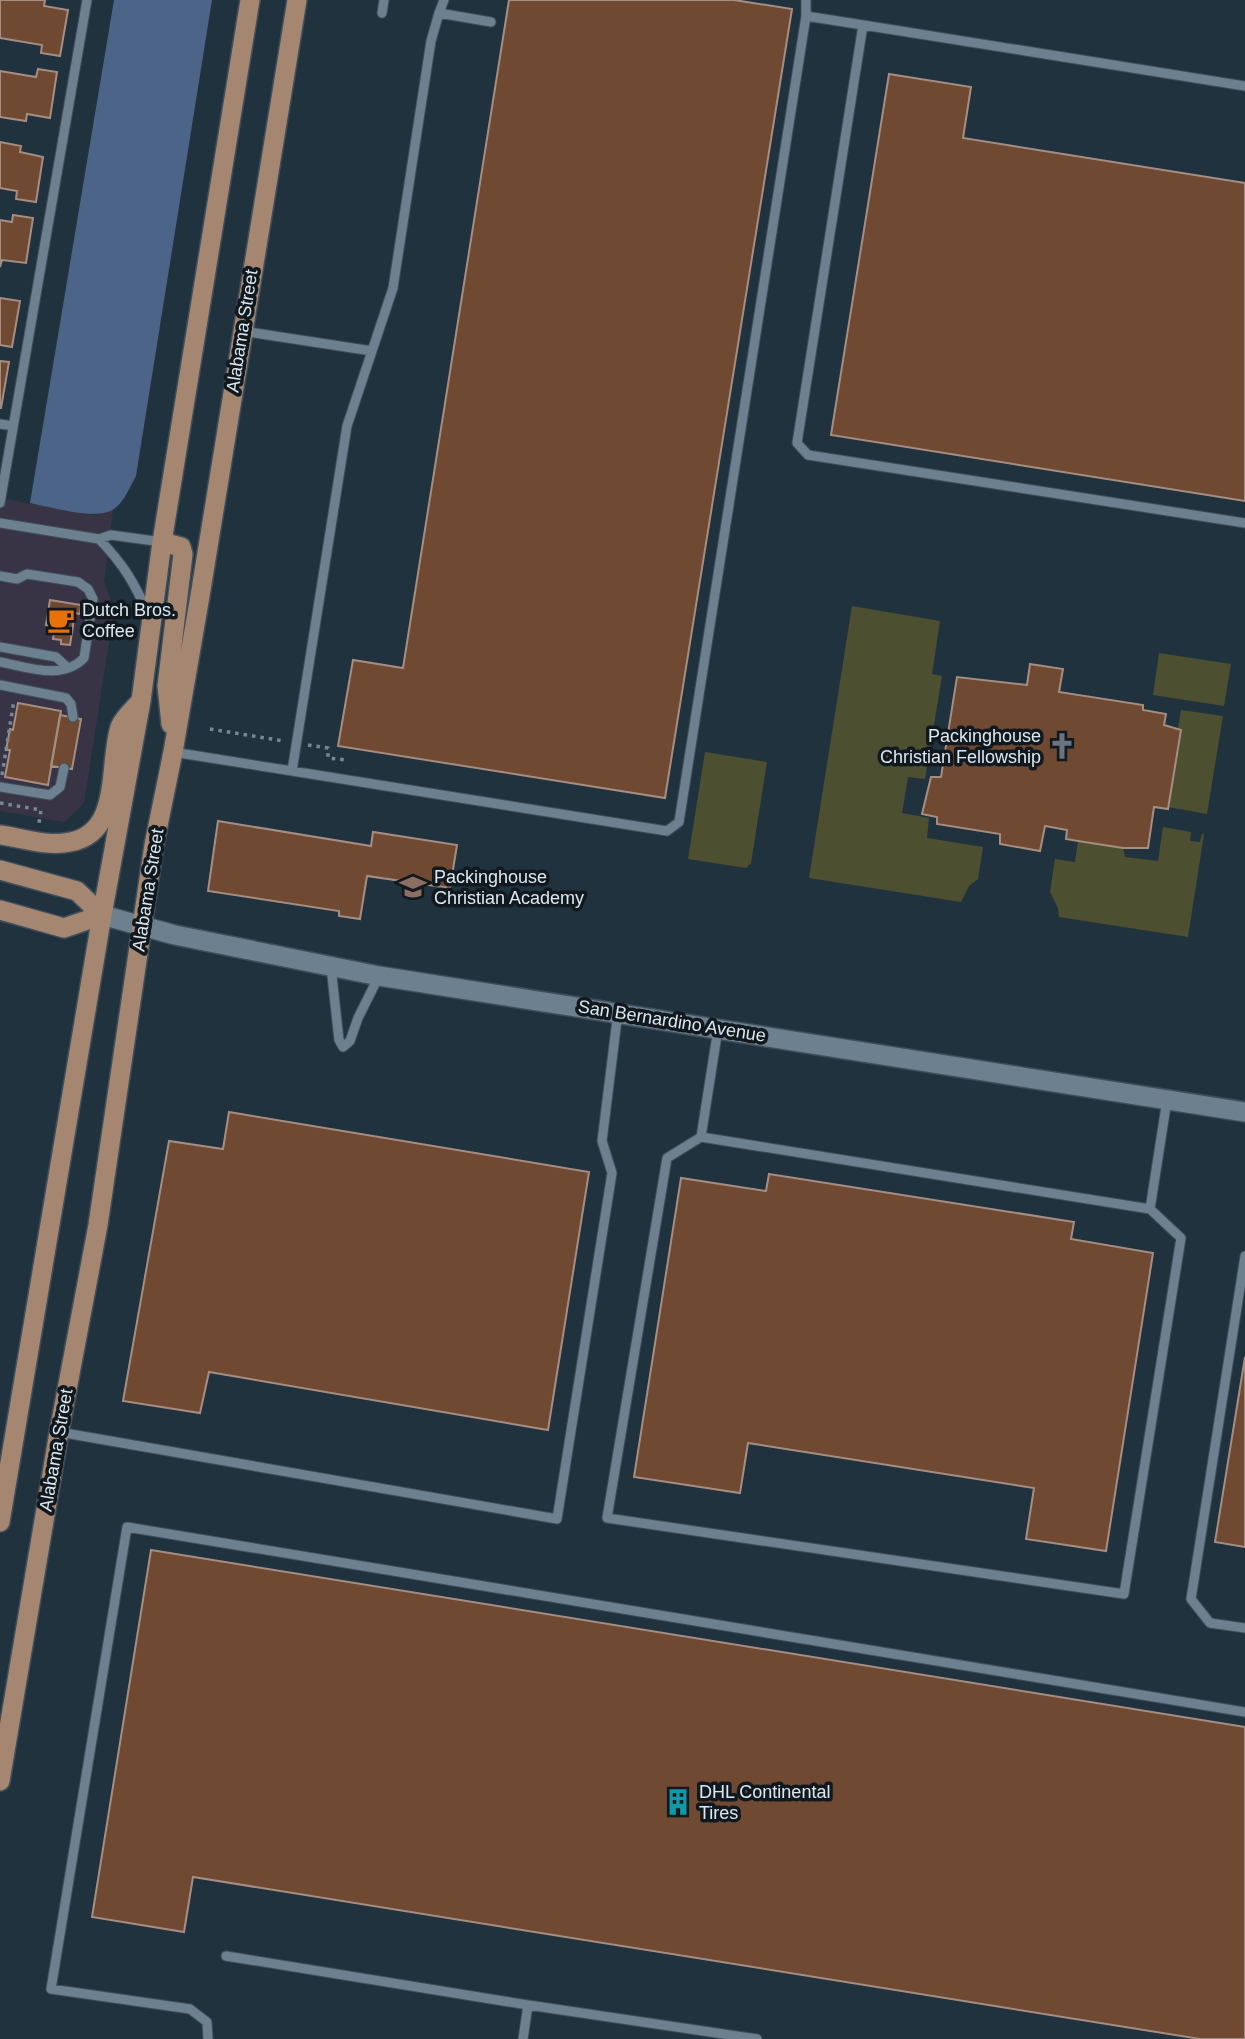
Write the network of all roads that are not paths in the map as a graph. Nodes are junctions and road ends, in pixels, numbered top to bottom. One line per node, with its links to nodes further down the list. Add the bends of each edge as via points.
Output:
1 (87, 0): 16 (lane)
2 (250, 0): 21 (main road)
3 (297, 0): 13 (main road, Alabama Street)
4 (384, 0): 7 (lane)
5 (444, 0): 8 (lane)
6 (806, 0): 9 (lane)
7 (382, 13)
8 (439, 13): 10 (lane); 14 (lane, via 393,288)
9 (806, 16): 11 (lane); 32 (lane, via 679,822 667,831)
10 (491, 22)
11 (863, 25): 12 (lane); 19 (lane, via 797,443 808,455)
12 (1245, 86)
13 (242, 331): 14 (lane); 30 (main road, Alabama Street)
14 (372, 351): 32 (lane, via 347,425)
15 (0, 424): 16 (lane)
16 (13, 426): 17 (lane)
17 (0, 503)
18 (0, 523): 20 (lane)
19 (1245, 523)
20 (99, 539): 21 (lane, via 111,535); 23 (lane, via 135,583)
21 (162, 542): 23 (main road); 30 (main road, via 180,548 183,554 167,686)
22 (0, 576): 26 (lane, via 17,579 27,573 78,582 88,589 93,599 84,657)
23 (152, 624): 28 (main road)
24 (0, 648): 26 (lane, via 56,657)
25 (0, 662): 26 (lane, via 54,672)
26 (68, 668)
27 (0, 685): 29 (lane, via 66,698)
28 (141, 701): 34 (main road, via 120,728 107,810 92,833 68,843); 37 (main road)
29 (73, 717)
30 (173, 752): 32 (lane); 38 (main road, Alabama Street)
31 (64, 768): 33 (lane, via 60,787 50,795)
32 (292, 771)
33 (0, 787)
34 (0, 835)
35 (0, 870): 37 (main road, San Bernardino Avenue, via 77,891)
36 (0, 910): 37 (main road, via 64,928)
37 (102, 915): 38 (main road, San Bernardino Avenue); 49 (main road)
38 (143, 927): 39 (main road, San Bernardino Avenue); 48 (main road, Alabama Street, via 98,1225)
39 (331, 965): 40 (main road, San Bernardino Avenue); 40 (lane, via 343,1047 350,1041)
40 (379, 976): 41 (main road, San Bernardino Avenue)
41 (618, 1012): 42 (main road, San Bernardino Avenue); 48 (lane, via 602,1141 612,1173 557,1519)
42 (718, 1028): 43 (main road, San Bernardino Avenue); 45 (lane)
43 (1167, 1100): 44 (main road, San Bernardino Avenue); 46 (lane)
44 (1245, 1112)
45 (701, 1138): 46 (lane); 46 (lane, via 667,1158 607,1518 1124,1594 1181,1238)
46 (1150, 1209)
47 (1245, 1256): 50 (lane, via 1191,1599 1210,1623)
48 (59, 1432): 52 (main road, Alabama Street)
49 (0, 1522)
50 (1245, 1628)
51 (1245, 1712): 55 (lane, via 127,1527 51,1989 190,2009 206,2022)
52 (0, 1781)
53 (226, 1955): 54 (lane)
54 (528, 2005): 56 (lane); 57 (lane)
55 (208, 2039)
56 (523, 2039)
57 (757, 2039)

